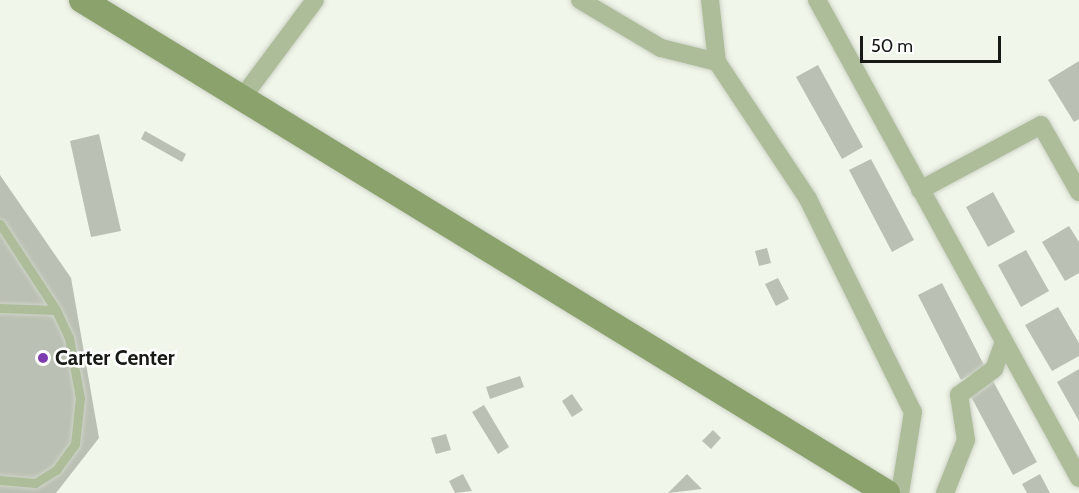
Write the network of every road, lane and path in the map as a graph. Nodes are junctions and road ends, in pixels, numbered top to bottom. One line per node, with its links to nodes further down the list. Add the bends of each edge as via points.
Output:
1 (82, 0): 7 (main road)
2 (315, 0): 7 (street)
3 (580, 0): 6 (street, via 661,48)
4 (710, 0): 6 (street)
5 (817, 0): 8 (street)
6 (717, 62): 17 (street, via 808,199 913,411)
7 (242, 98): 16 (main road)
8 (920, 190): 9 (street, via 1041,125); 13 (street)
9 (1079, 192)
10 (0, 224): 12 (lane)
11 (0, 308): 12 (lane)
12 (56, 310): 15 (lane, via 76,366 80,398 75,444 56,470 35,483)
13 (1004, 342): 14 (street); 18 (street, via 994,369 959,395 966,440)
14 (1079, 478)
15 (0, 480)
16 (887, 493)
17 (900, 493)
18 (945, 493)

